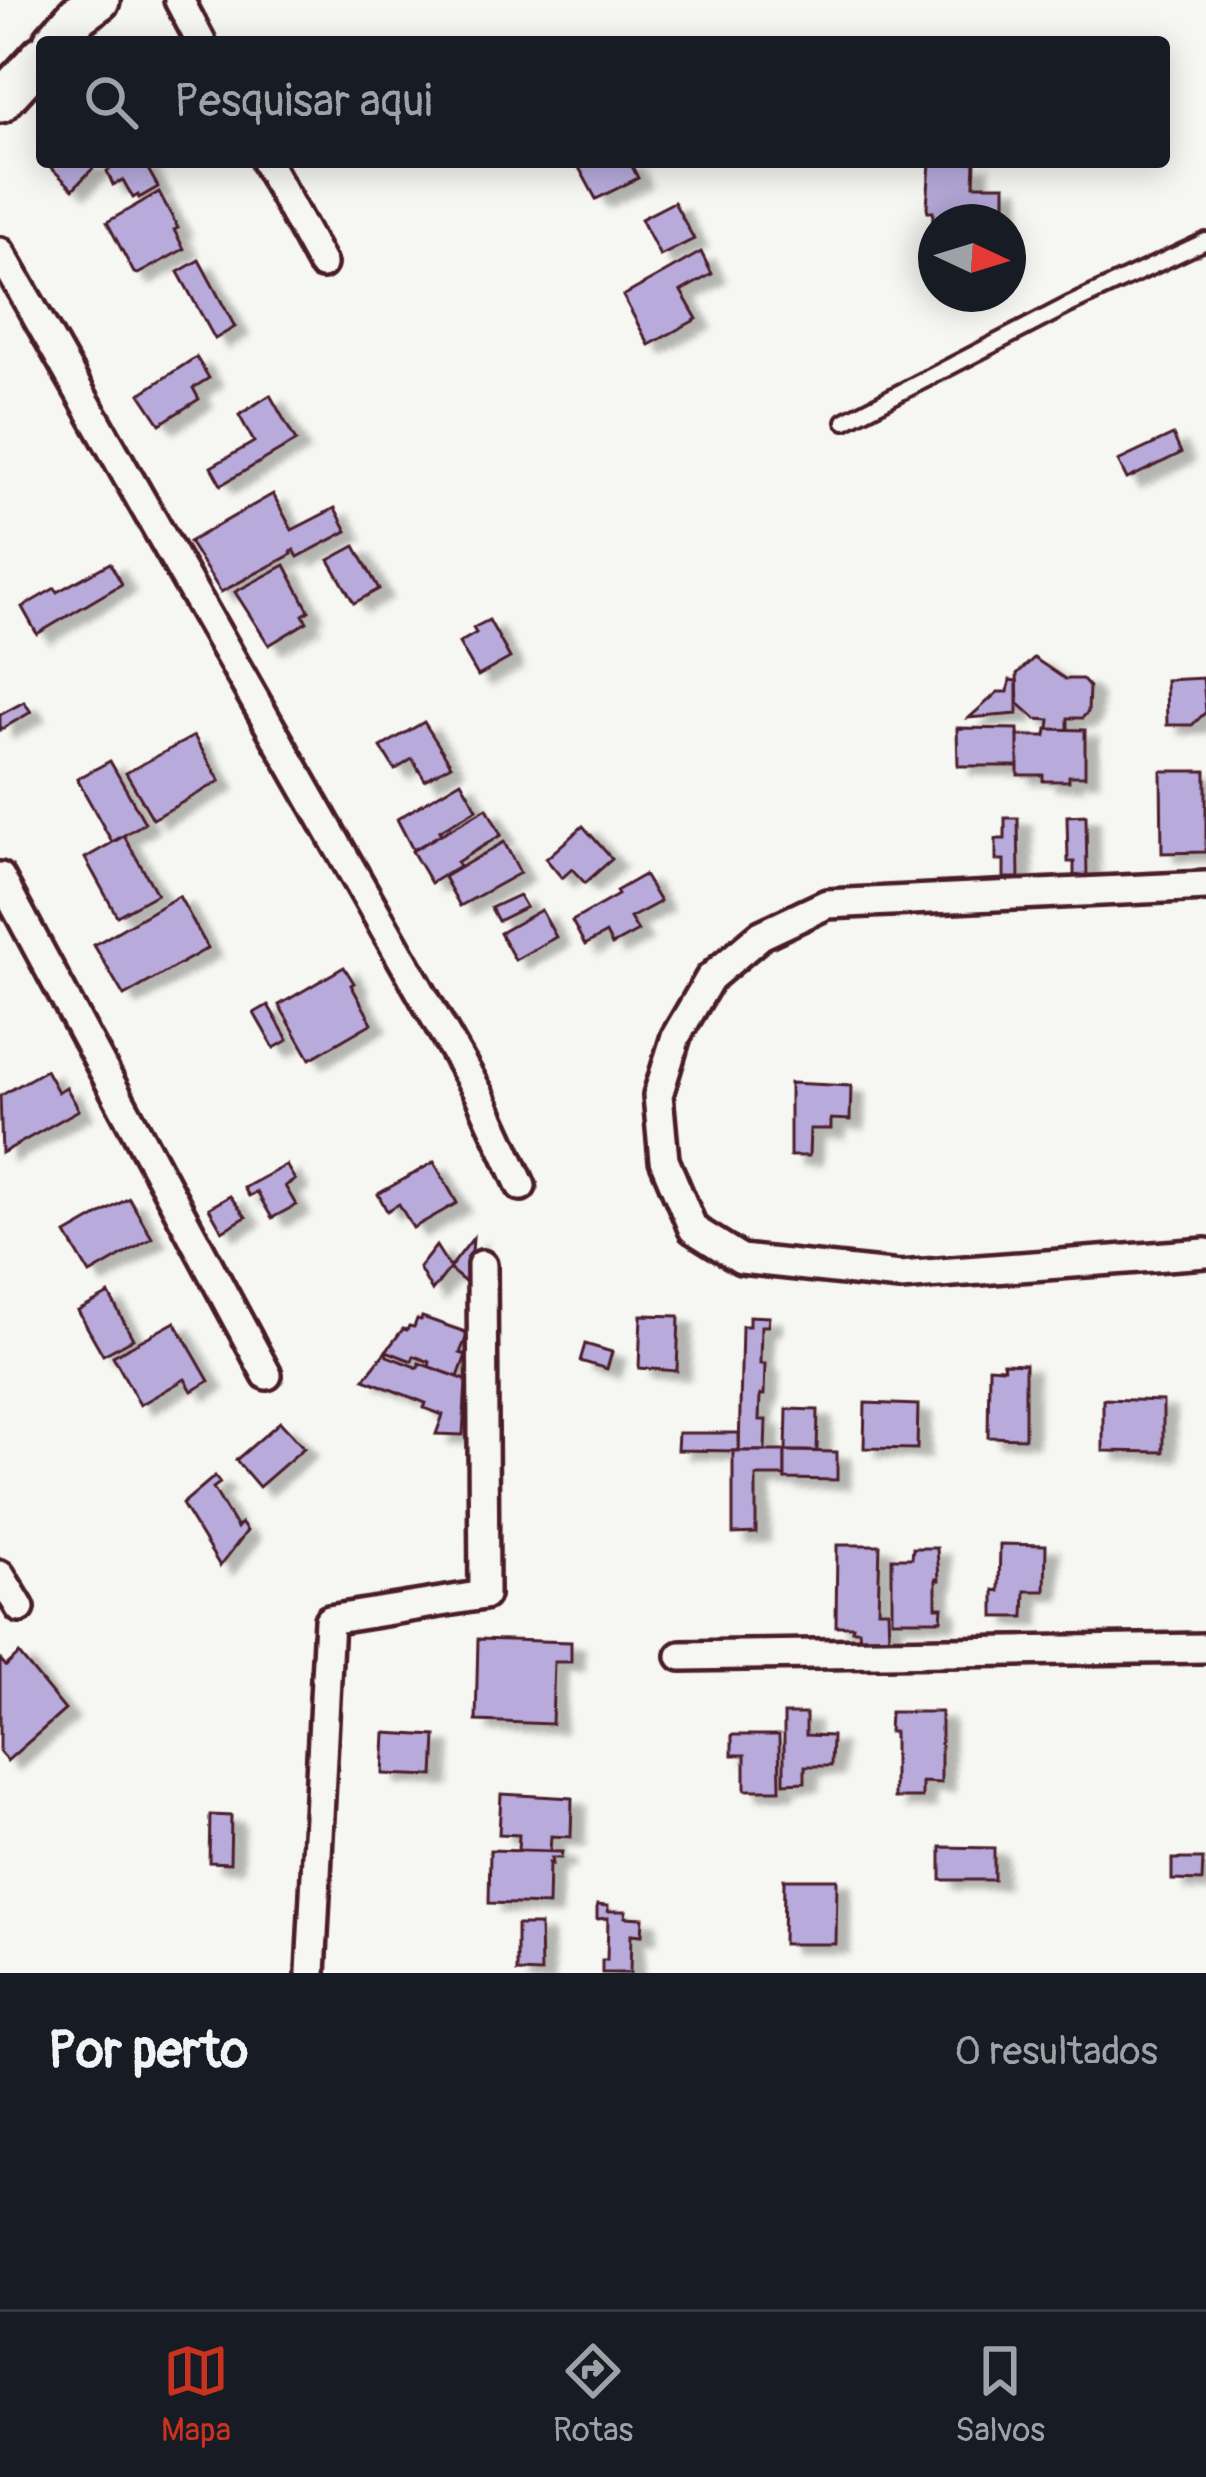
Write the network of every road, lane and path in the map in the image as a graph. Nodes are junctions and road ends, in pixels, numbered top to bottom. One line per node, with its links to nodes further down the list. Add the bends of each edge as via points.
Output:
1 (100, 0): 3 (street)
2 (179, 0): 4 (street)
3 (60, 36)
4 (199, 36)
5 (36, 63): 6 (street)
6 (0, 102)
7 (269, 168): 10 (street)
8 (1206, 241): 11 (lane)
9 (0, 252): 14 (street, via 480,1096)
10 (322, 264)
11 (845, 421)
12 (0, 877): 17 (street)
13 (1206, 886): 15 (street, via 827,904 760,935 710,978 676,1036 658,1095 664,1160 693,1228 741,1259 900,1276)
14 (521, 1186)
15 (1206, 1253)
16 (482, 1265): 22 (street, via 484,1595 329,1620)
17 (266, 1375)
18 (0, 1575): 19 (street)
19 (20, 1608)
20 (1206, 1648): 21 (street)
21 (681, 1656)
22 (311, 1973)

